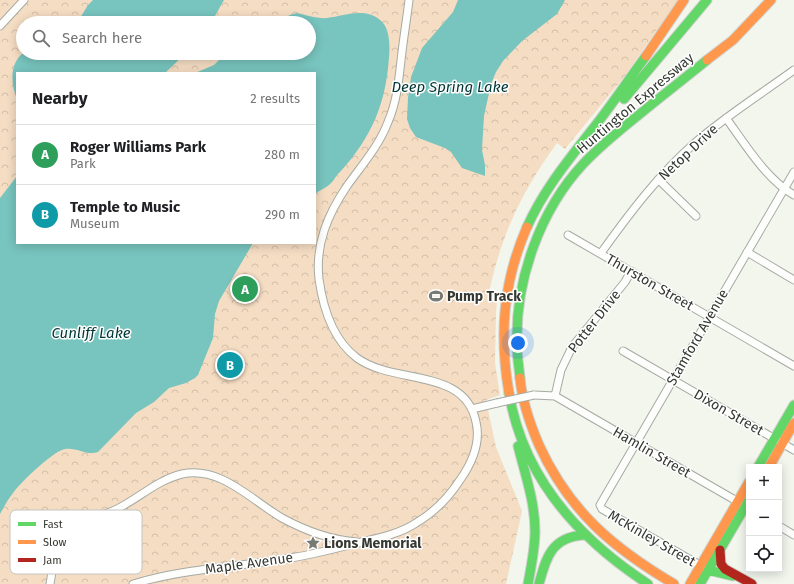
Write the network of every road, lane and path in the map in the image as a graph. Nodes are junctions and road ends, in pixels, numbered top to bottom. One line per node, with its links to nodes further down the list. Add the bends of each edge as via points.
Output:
1 (24, 0): 6 (street)
2 (409, 0): 27 (street, via 398,83 391,114 376,146 347,186 327,222 319,250 319,281 334,331 355,356 383,371 443,384 460,395)
3 (684, 0): 9 (main road, via 609,108)
4 (707, 0): 9 (main road)
5 (771, 0): 50 (main road, Huntington Expressway, via 733,40 616,133 574,174 539,230 528,258 520,292 516,340 520,386 533,432 548,464 588,520 627,553)
6 (0, 26)
7 (794, 70): 8 (street, Netop Drive)
8 (726, 118): 11 (street, Netop Drive, via 679,158); 12 (street, via 762,166)
9 (563, 167): 25 (main road, via 530,220 518,248 510,278 505,302 503,340)
10 (794, 172): 12 (street, Stamford Avenue)
11 (659, 180): 14 (street); 17 (street, Netop Drive, via 619,227)
12 (784, 189): 13 (street); 16 (street, Stamford Avenue)
13 (794, 195)
14 (696, 216)
15 (568, 235): 17 (street, Thurston Street)
16 (747, 252): 19 (street); 20 (street, Stamford Avenue)
17 (601, 253): 18 (street, Thurston Street)
18 (632, 271): 20 (street, Thurston Street); 24 (street, Potter Drive, via 572,347 561,370)
19 (794, 280)
20 (709, 316): 22 (street, Thurston Street); 23 (street, Stamford Avenue)
21 (623, 351): 23 (street, Dixon Street)
22 (794, 366)
23 (672, 379): 29 (street, Dixon Street); 30 (street, Stamford Avenue)
24 (556, 396): 27 (street, bridge, via 534,395); 30 (street, Hamlin Street)
25 (510, 402): 38 (main road, via 521,437 537,472 556,502); 47 (main road, via 514,434 534,518 534,546)
26 (794, 405): 29 (main road)
27 (472, 409): 40 (street, Maple Avenue, via 477,423 477,443 467,471 453,490 430,513 413,525)
28 (794, 423): 29 (main road)
29 (778, 441): 31 (street, Dixon Street); 32 (main road); 33 (main road)
30 (636, 442): 34 (street, Stamford Avenue); 35 (street, Hamlin Street)
31 (794, 450)
32 (760, 464)
33 (769, 464)
34 (601, 502): 42 (street, McKinley Street, via 602,509)
35 (745, 504): 41 (main road); 42 (main road)
36 (113, 510): 40 (street, via 168,479 187,474 204,474 222,479 282,518 306,529 348,541)
37 (782, 528): 39 (street)
38 (584, 535): 48 (main road, via 577,534 565,538 552,549); 49 (main road, via 612,559)
39 (794, 535)
40 (365, 542): 46 (street, Maple Avenue, via 304,556 192,571)
41 (720, 550): 42 (main road); 44 (main road, via 723,567)
42 (704, 568): 44 (main road); 51 (main road); 52 (main road)
43 (52, 574): 45 (street)
44 (748, 582)
45 (50, 584)
46 (133, 584)
47 (528, 584)
48 (539, 584)
49 (648, 584)
50 (674, 584)
51 (690, 584)
52 (700, 584)

